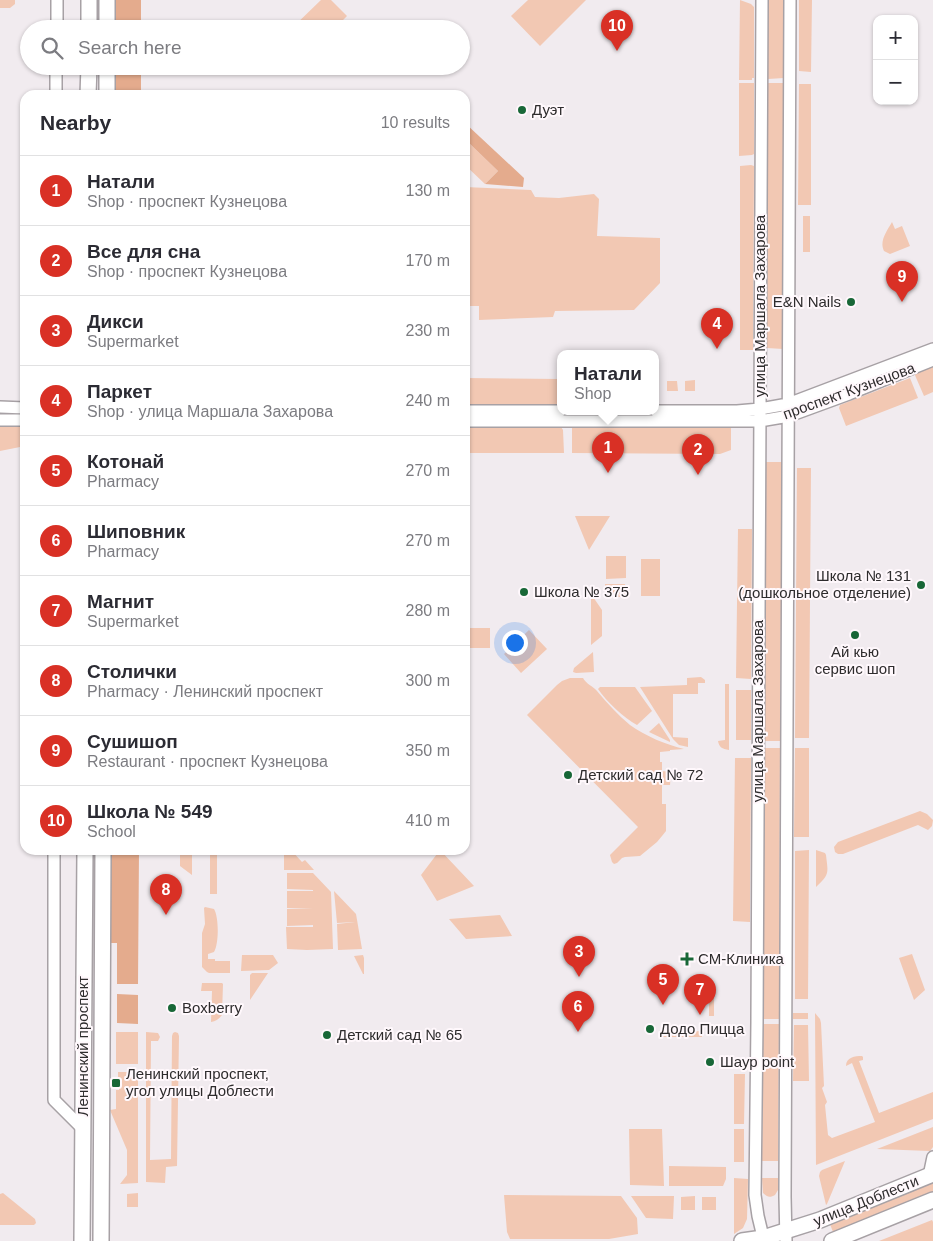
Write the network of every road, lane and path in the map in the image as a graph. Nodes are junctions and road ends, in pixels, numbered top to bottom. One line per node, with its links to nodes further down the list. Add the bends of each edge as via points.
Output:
1 (57, 0): 6 (street)
2 (89, 0): 7 (main road)
3 (108, 0): 8 (main road)
4 (762, 0): 23 (street, улица Маршала Захарова)
5 (790, 0): 19 (street, улица Маршала Захарова)
6 (57, 20)
7 (89, 20)
8 (107, 20)
9 (56, 75): 12 (street)
10 (89, 75): 13 (main road)
11 (107, 75): 14 (main road)
12 (56, 90)
13 (88, 90)
14 (107, 90)
15 (933, 349): 19 (street, проспект Кузнецова)
16 (933, 360): 19 (street, проспект Кузнецова, via 849,394)
17 (0, 407): 18 (street)
18 (20, 408)
19 (788, 410): 23 (street, проспект Кузнецова); 34 (street, улица Маршала Захарова)
20 (470, 411): 21 (street)
21 (557, 411)
22 (659, 411): 23 (street, проспект Кузнецова, via 737,411)
23 (760, 415): 26 (street, проспект Кузнецова); 35 (street, улица Маршала Захарова, via 756,1194)
24 (0, 420): 25 (street)
25 (20, 420)
26 (470, 421)
27 (54, 855): 30 (street, via 54,1100)
28 (84, 855): 30 (main road, Ленинский проспект)
29 (103, 855): 37 (main road, Ленинский проспект)
30 (83, 1129): 36 (main road, Ленинский проспект)
31 (933, 1157): 32 (street)
32 (931, 1175): 34 (main road, улица Доблести)
33 (933, 1200): 39 (main road, улица Доблести)
34 (785, 1237): 35 (main road, улица Доблести)
35 (763, 1240): 38 (main road, улица Доблести)
36 (82, 1241)
37 (101, 1241)
38 (742, 1241)
39 (832, 1241)

